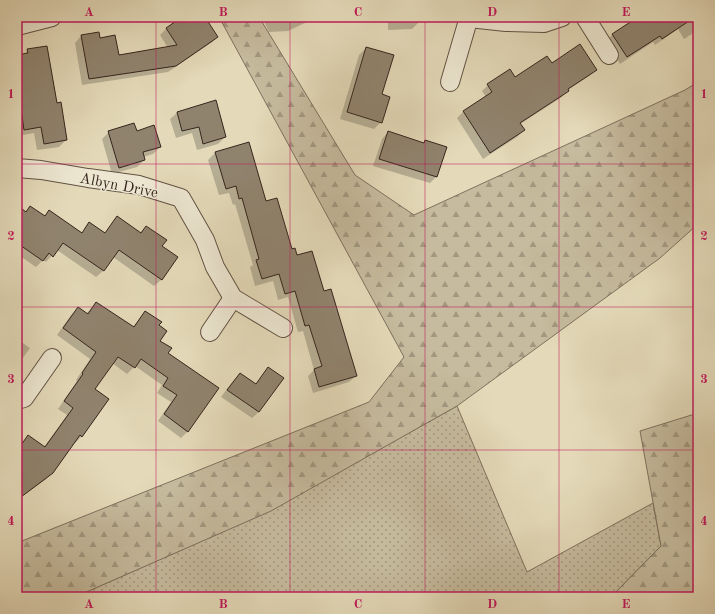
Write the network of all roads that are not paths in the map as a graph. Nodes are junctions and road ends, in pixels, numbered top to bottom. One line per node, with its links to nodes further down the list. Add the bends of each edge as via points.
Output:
1 (52, 17): 5 (street)
2 (469, 17): 3 (street, via 506,22 544,23); 7 (street)
3 (562, 17)
4 (585, 17): 6 (street)
5 (17, 26)
6 (609, 54)
7 (450, 82)
8 (17, 168): 9 (street, Albyn Drive, via 139,185 181,198)
9 (233, 298): 10 (street, Albyn Drive); 11 (street)
10 (283, 328)
11 (210, 332)
12 (52, 358): 13 (street, via 24,398)
13 (17, 400)

